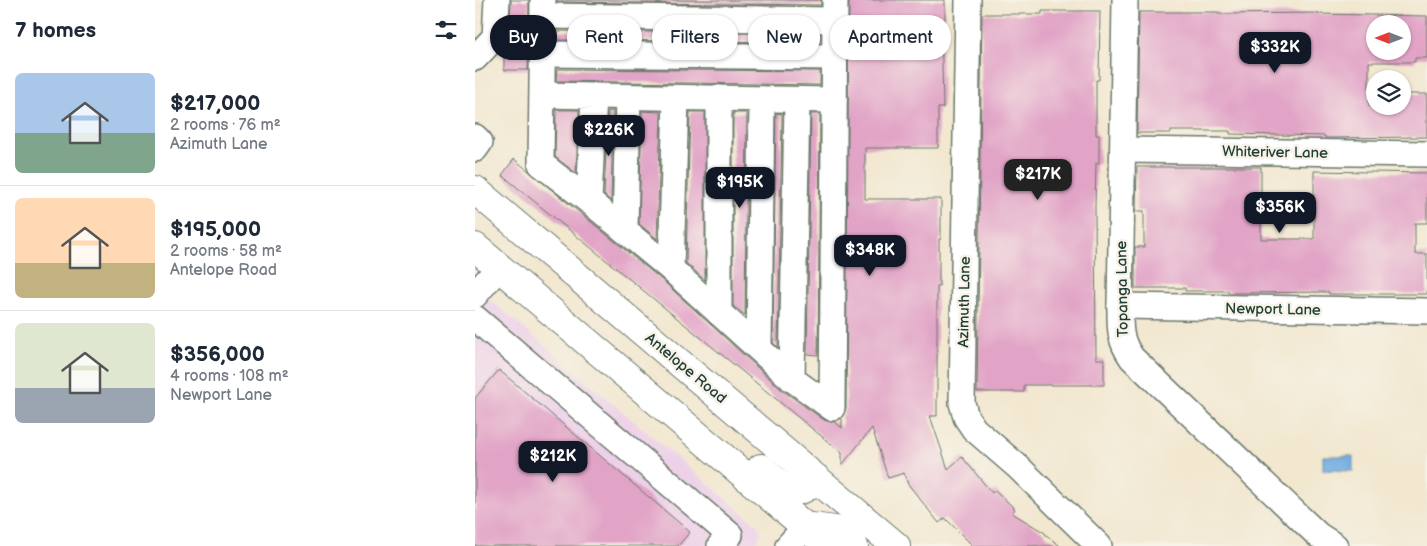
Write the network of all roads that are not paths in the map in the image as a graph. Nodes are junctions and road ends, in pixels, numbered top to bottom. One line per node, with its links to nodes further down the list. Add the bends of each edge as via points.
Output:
1 (497, 0): 8 (street, via 495,37)
2 (968, 0): 44 (street, Azimuth Lane, via 962,403 974,429)
3 (1125, 0): 21 (street, Topanga Lane)
4 (543, 8): 5 (street)
5 (835, 10)
6 (557, 54): 7 (street)
7 (830, 57)
8 (475, 58)
9 (543, 60): 11 (street)
10 (834, 60): 18 (street)
11 (542, 95): 12 (street); 24 (street, via 541,164)
12 (593, 96): 13 (street); 24 (street)
13 (628, 97): 14 (street); 25 (street)
14 (676, 98): 15 (street); 28 (street)
15 (719, 98): 16 (street); 32 (street)
16 (762, 99): 17 (street); 34 (street)
17 (797, 100): 18 (street); 35 (street)
18 (834, 100): 35 (street, via 832,408)
19 (475, 136): 20 (street, via 480,142)
20 (475, 149)
21 (1123, 150): 22 (street, Whiteriver Lane); 30 (street, Topanga Lane)
22 (1427, 154)
23 (475, 190): 37 (main road, Antelope Road)
24 (589, 200): 25 (street)
25 (625, 229): 28 (street)
26 (475, 246): 27 (main road)
27 (499, 267): 29 (street); 36 (main road)
28 (671, 269): 32 (street)
29 (475, 295)
30 (1120, 306): 31 (street, Newport Lane); 39 (street, Topanga Lane, via 1120,332 1132,358)
31 (1427, 311)
32 (719, 312): 34 (street)
33 (475, 318): 40 (street, via 730,535)
34 (759, 348): 35 (street)
35 (792, 379)
36 (666, 409): 37 (main road, via 697,415 793,490 803,490); 38 (main road)
37 (816, 478): 43 (main road, Antelope Road)
38 (797, 536): 41 (main road); 42 (main road, via 835,530)
39 (1320, 542)
40 (720, 546)
41 (828, 546)
42 (854, 546)
43 (896, 546)
44 (1099, 546)

